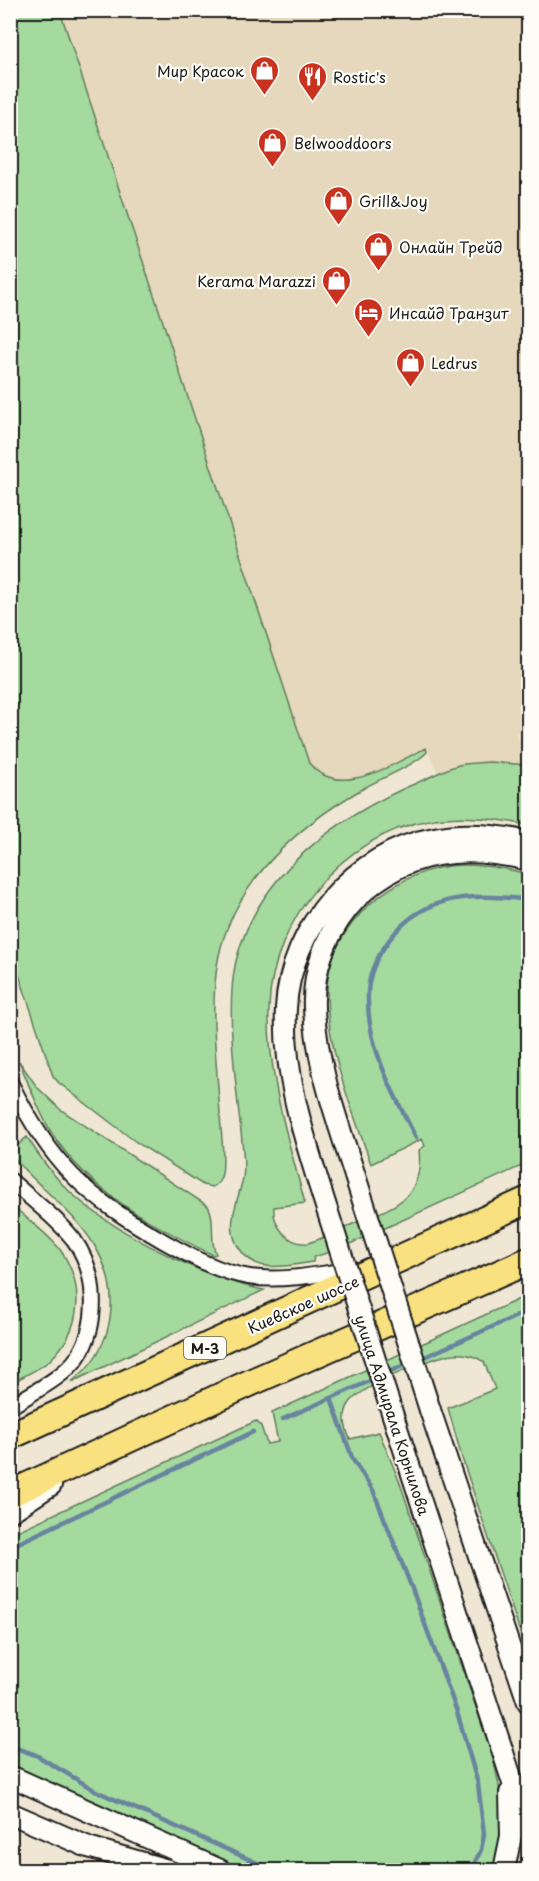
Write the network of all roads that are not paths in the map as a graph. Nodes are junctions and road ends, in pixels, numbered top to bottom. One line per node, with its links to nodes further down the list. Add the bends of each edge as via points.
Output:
1 (528, 842): 14 (main road, улица Адмирала Корнилова, bridge, via 470,835 432,838 378,859 349,880 308,933 294,965 286,1028 293,1091 322,1194)
2 (528, 860): 13 (main road, bridge, via 470,852 435,855 387,874 362,893 326,941 316,970 315,1027 355,1176)
3 (10, 1082): 6 (street, via 50,1151 85,1190 147,1231 213,1266 260,1278 315,1275)
4 (10, 1180): 8 (street, via 74,1240 89,1269 92,1296 92,1320 76,1358)
5 (528, 1200): 6 (highway, Киевское шоссе / М-3)
6 (399, 1260): 9 (highway, Киевское шоссе / М-3)
7 (528, 1261): 10 (highway)
8 (10, 1407)
9 (10, 1436)
10 (99, 1454): 11 (highway); 12 (main road)
11 (10, 1494)
12 (10, 1512)
13 (528, 1702)
14 (508, 1769): 18 (main road, улица Адмирала Корнилова); 22 (main road, via 511,1836)
15 (10, 1776): 21 (main road)
16 (10, 1790): 20 (main road)
17 (10, 1813): 19 (main road, via 88,1847)
18 (528, 1829)
19 (168, 1870)
20 (191, 1870)
21 (220, 1870)
22 (504, 1870)

